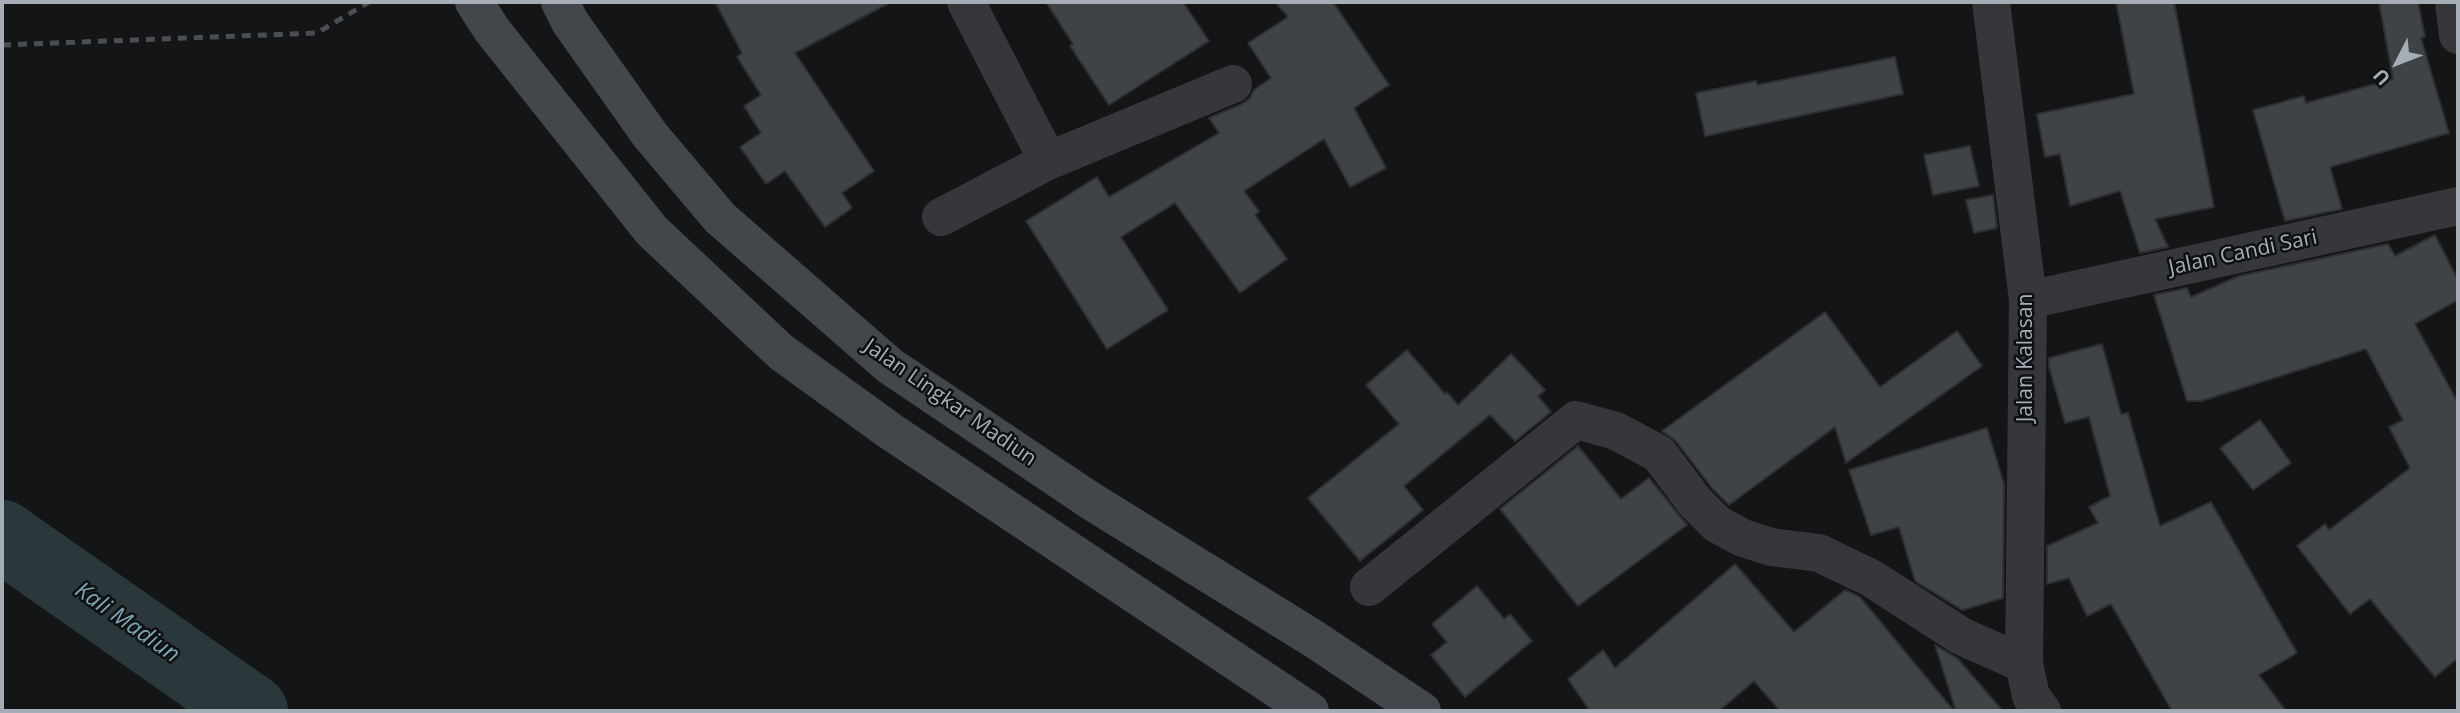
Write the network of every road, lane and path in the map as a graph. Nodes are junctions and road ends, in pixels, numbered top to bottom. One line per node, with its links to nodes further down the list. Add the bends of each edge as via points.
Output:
1 (474, 2): 13 (main road, via 652,231 781,352)
2 (560, 2): 12 (main road, Jalan Lingkar Madiun, via 650,135 720,218 890,366)
3 (966, 2): 8 (street)
4 (1991, 2): 11 (street, Jalan Kalasan)
5 (2454, 2): 6 (street)
6 (2458, 35)
7 (1233, 84): 8 (street)
8 (1048, 161): 10 (street)
9 (2458, 206): 11 (street, Jalan Candi Sari)
10 (941, 217)
11 (2028, 300): 15 (street, Jalan Kalasan)
12 (1091, 501): 13 (main road); 17 (main road, Jalan Lingkar Madiun)
13 (1066, 548): 16 (main road)
14 (1369, 587): 15 (street, via 1576,420 1616,431 1659,454 1717,524 1772,547 1819,552 1871,578 1961,636)
15 (2024, 664): 18 (street, Jalan Kalasan, via 2031,696)
16 (1310, 711)
17 (1422, 711)
18 (2042, 711)

